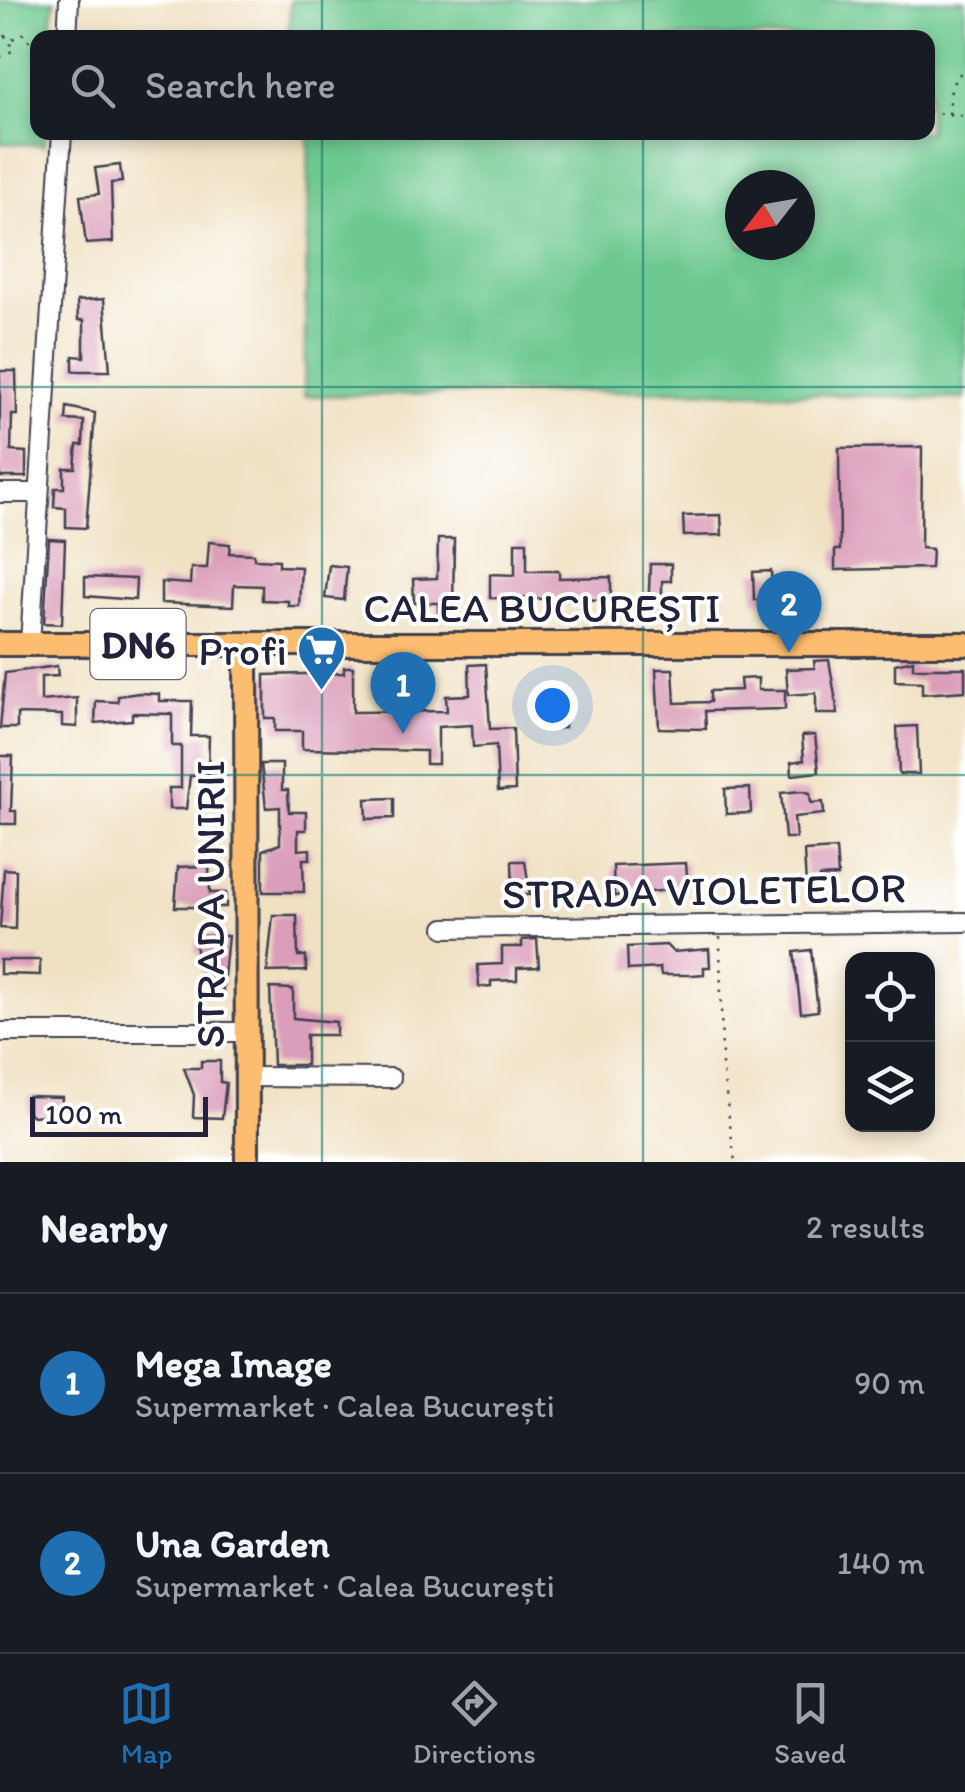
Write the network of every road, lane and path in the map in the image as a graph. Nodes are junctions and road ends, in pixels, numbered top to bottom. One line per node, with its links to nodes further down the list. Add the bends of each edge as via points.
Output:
1 (69, 0): 3 (street)
2 (0, 26): 4 (path)
3 (67, 30)
4 (8, 41): 5 (path, via 25,33); 6 (path, via 14,50)
5 (30, 41)
6 (0, 57)
7 (965, 72): 9 (path, via 951,88)
8 (935, 113): 9 (path)
9 (949, 114): 10 (path)
10 (965, 116)
11 (61, 140): 13 (street)
12 (0, 493): 13 (street)
13 (39, 493): 15 (street)
14 (0, 644): 15 (main road, CALEA BUCUREȘTI / DN6)
15 (30, 644): 17 (main road, CALEA BUCUREȘTI / DN6)
16 (965, 644): 17 (main road, CALEA BUCUREȘTI / DN6)
17 (246, 645): 22 (main road, STRADA UNIRII)
18 (965, 922): 19 (street, STRADA VIOLETELOR)
19 (720, 926): 20 (street, STRADA VIOLETELOR); 26 (path, via 722,1065)
20 (444, 928)
21 (0, 1032): 22 (street)
22 (246, 1032): 23 (main road, STRADA UNIRII)
23 (247, 1077): 24 (street); 25 (main road, STRADA UNIRII)
24 (391, 1078)
25 (248, 1162)
26 (735, 1162)

